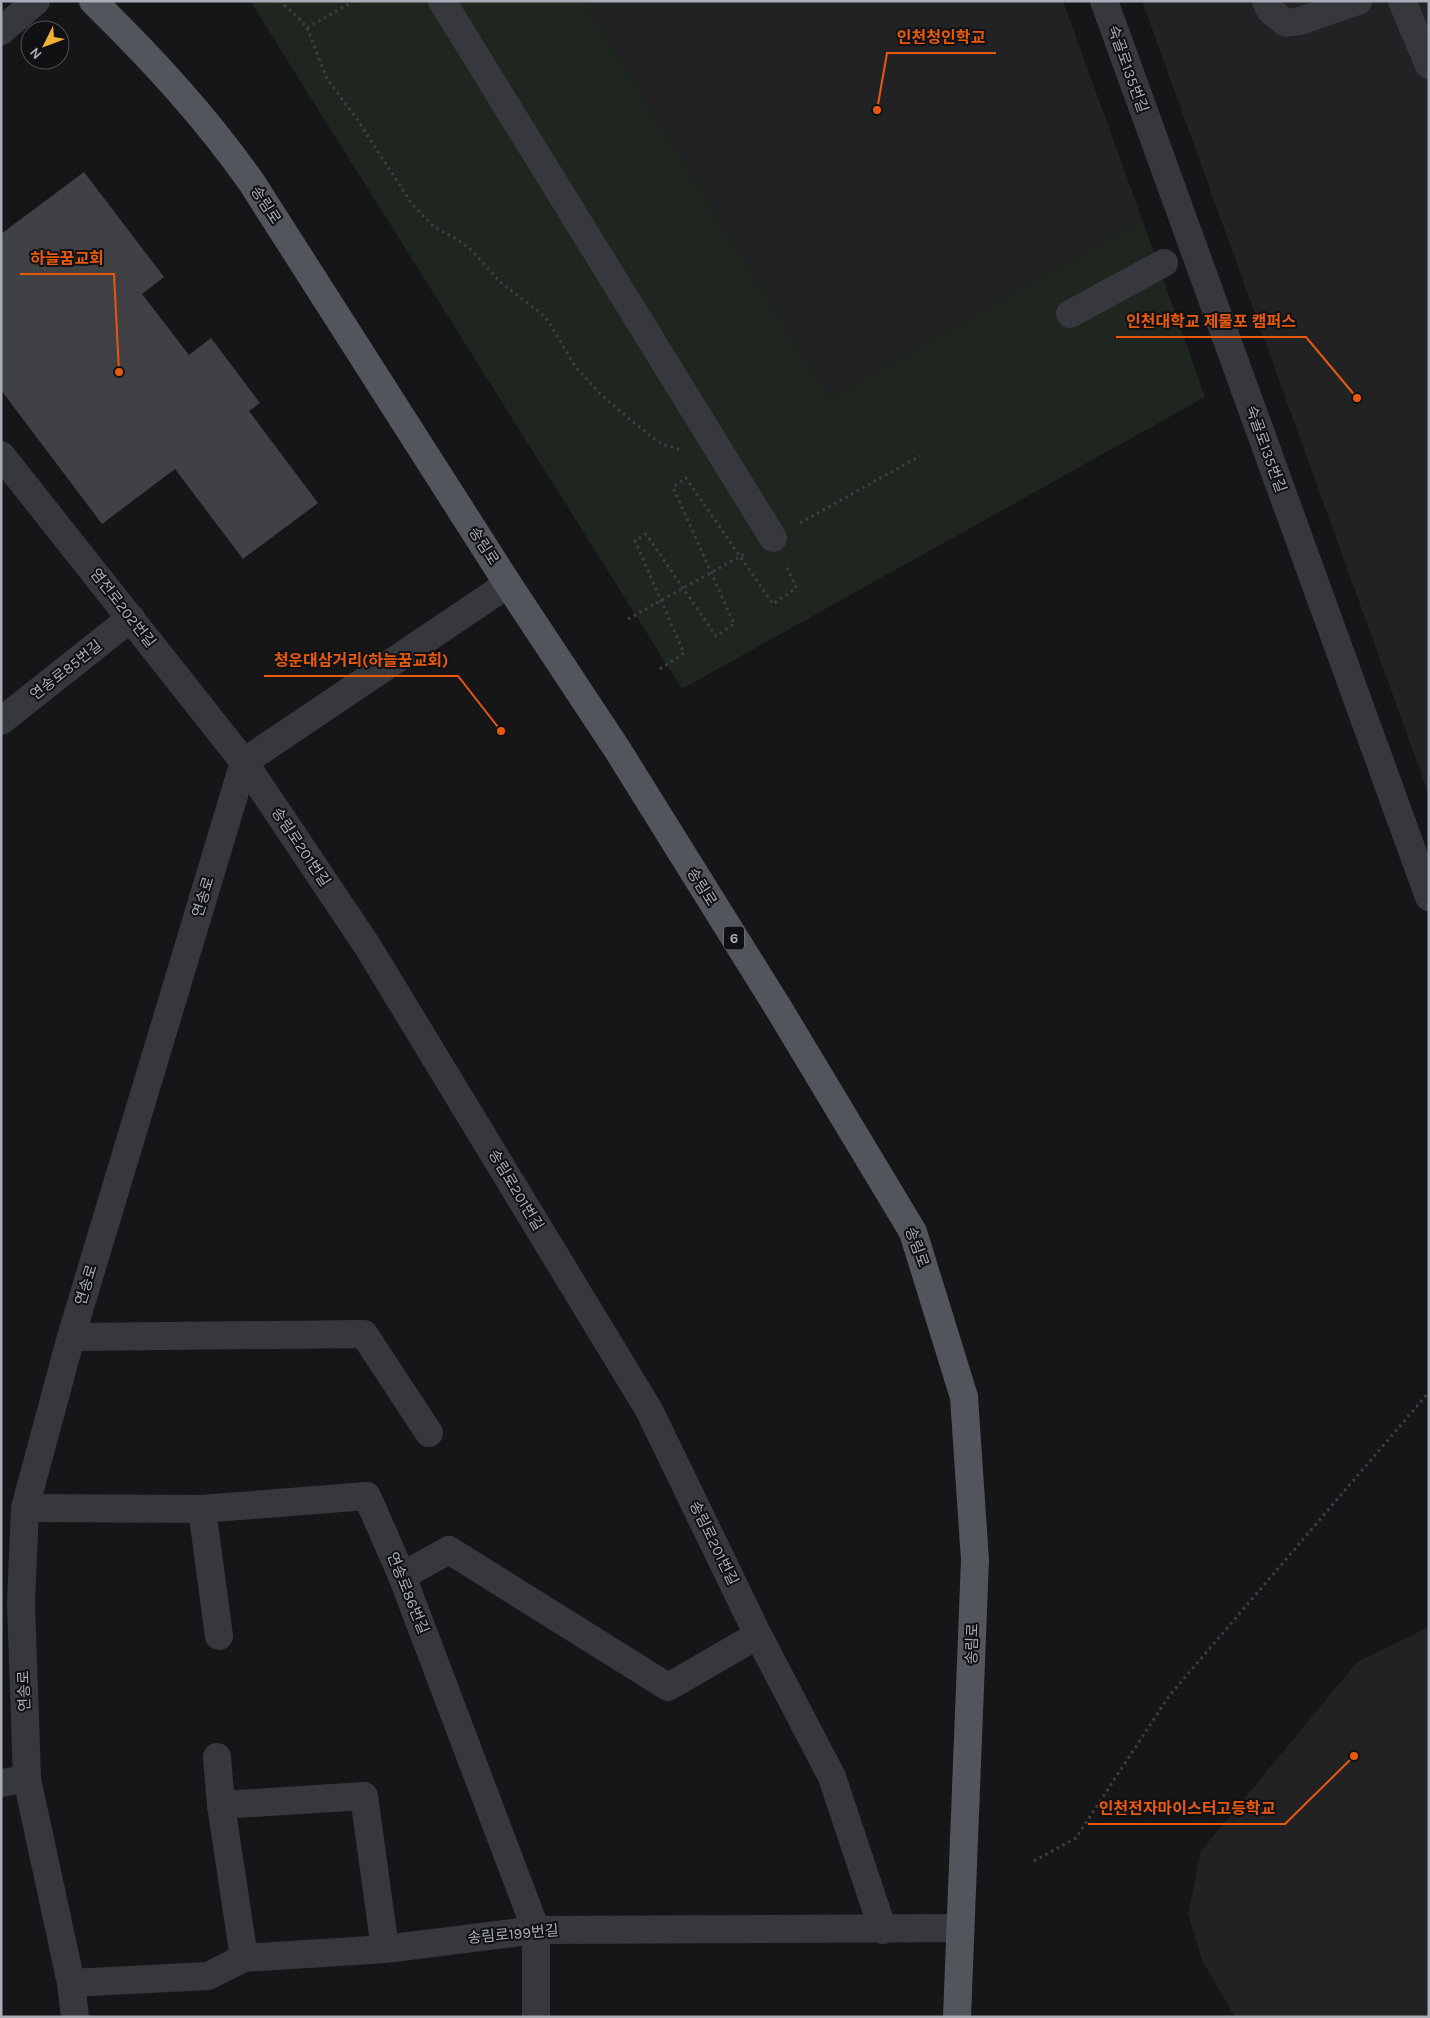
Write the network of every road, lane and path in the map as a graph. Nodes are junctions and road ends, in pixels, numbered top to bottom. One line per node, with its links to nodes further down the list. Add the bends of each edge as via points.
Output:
1 (36, 1): 11 (street)
2 (93, 1): 18 (main road, 송림로 / 6, via 192,104 252,182)
3 (279, 1): 10 (path)
4 (354, 1): 10 (path)
5 (442, 1): 15 (street)
6 (1104, 1): 23 (street, 숙골로135번길)
7 (1266, 1): 8 (street, via 1270,10 1286,23)
8 (1358, 1)
9 (1402, 1): 12 (street)
10 (307, 28): 15 (path, via 327,79 357,119 402,192 433,226 471,250 500,282 541,313 588,381 653,438 677,450 691,451)
11 (1, 31)
12 (1429, 65)
13 (1164, 263): 14 (street)
14 (1070, 314)
15 (716, 444): 17 (street)
16 (1, 455): 19 (street, 염전로202번길)
17 (773, 538): 20 (path, via 796,588 773,604 686,478 673,487 734,624 716,636 646,534 635,541 684,653)
18 (508, 584): 22 (street); 36 (main road, 송림로 / 6, via 617,749 914,1232 964,1397 975,1560)
19 (131, 618): 21 (street, 연송로85번길); 22 (street, 염전로202번길)
20 (660, 669)
21 (1, 721)
22 (244, 762): 24 (street, 연송로); 30 (street, 송림로201번길, via 368,947 649,1410)
23 (1429, 897)
24 (70, 1337): 26 (street, via 364,1334); 27 (street, 연송로)
25 (1429, 1392): 35 (path, via 1169,1696 1076,1838)
26 (429, 1433)
27 (25, 1508): 28 (street, 연송로86번길); 33 (street, 연송로)
28 (202, 1509): 29 (street, 연송로86번길, via 367,1496); 31 (street)
29 (402, 1576): 30 (street, via 449,1550 668,1687); 37 (street, 연송로86번길)
30 (758, 1635): 38 (street, 송림로201번길, via 832,1777)
31 (219, 1636)
32 (217, 1757): 34 (street)
33 (14, 1781): 41 (street, 연송로)
34 (221, 1805): 39 (street, via 364,1796); 40 (street)
35 (1034, 1861)
36 (960, 1928): 38 (street, 송림로199번길); 44 (main road, 송림로 / 6)
37 (536, 1930): 38 (street, 송림로199번길); 39 (street, 송림로199번길); 43 (street, 연송로86번길)
38 (883, 1930)
39 (385, 1949): 40 (street, 송림로199번길)
40 (244, 1958): 41 (street, 송림로199번길, via 208,1976)
41 (72, 1983): 42 (street, 연송로)
42 (75, 2017)
43 (536, 2017)
44 (957, 2017)

